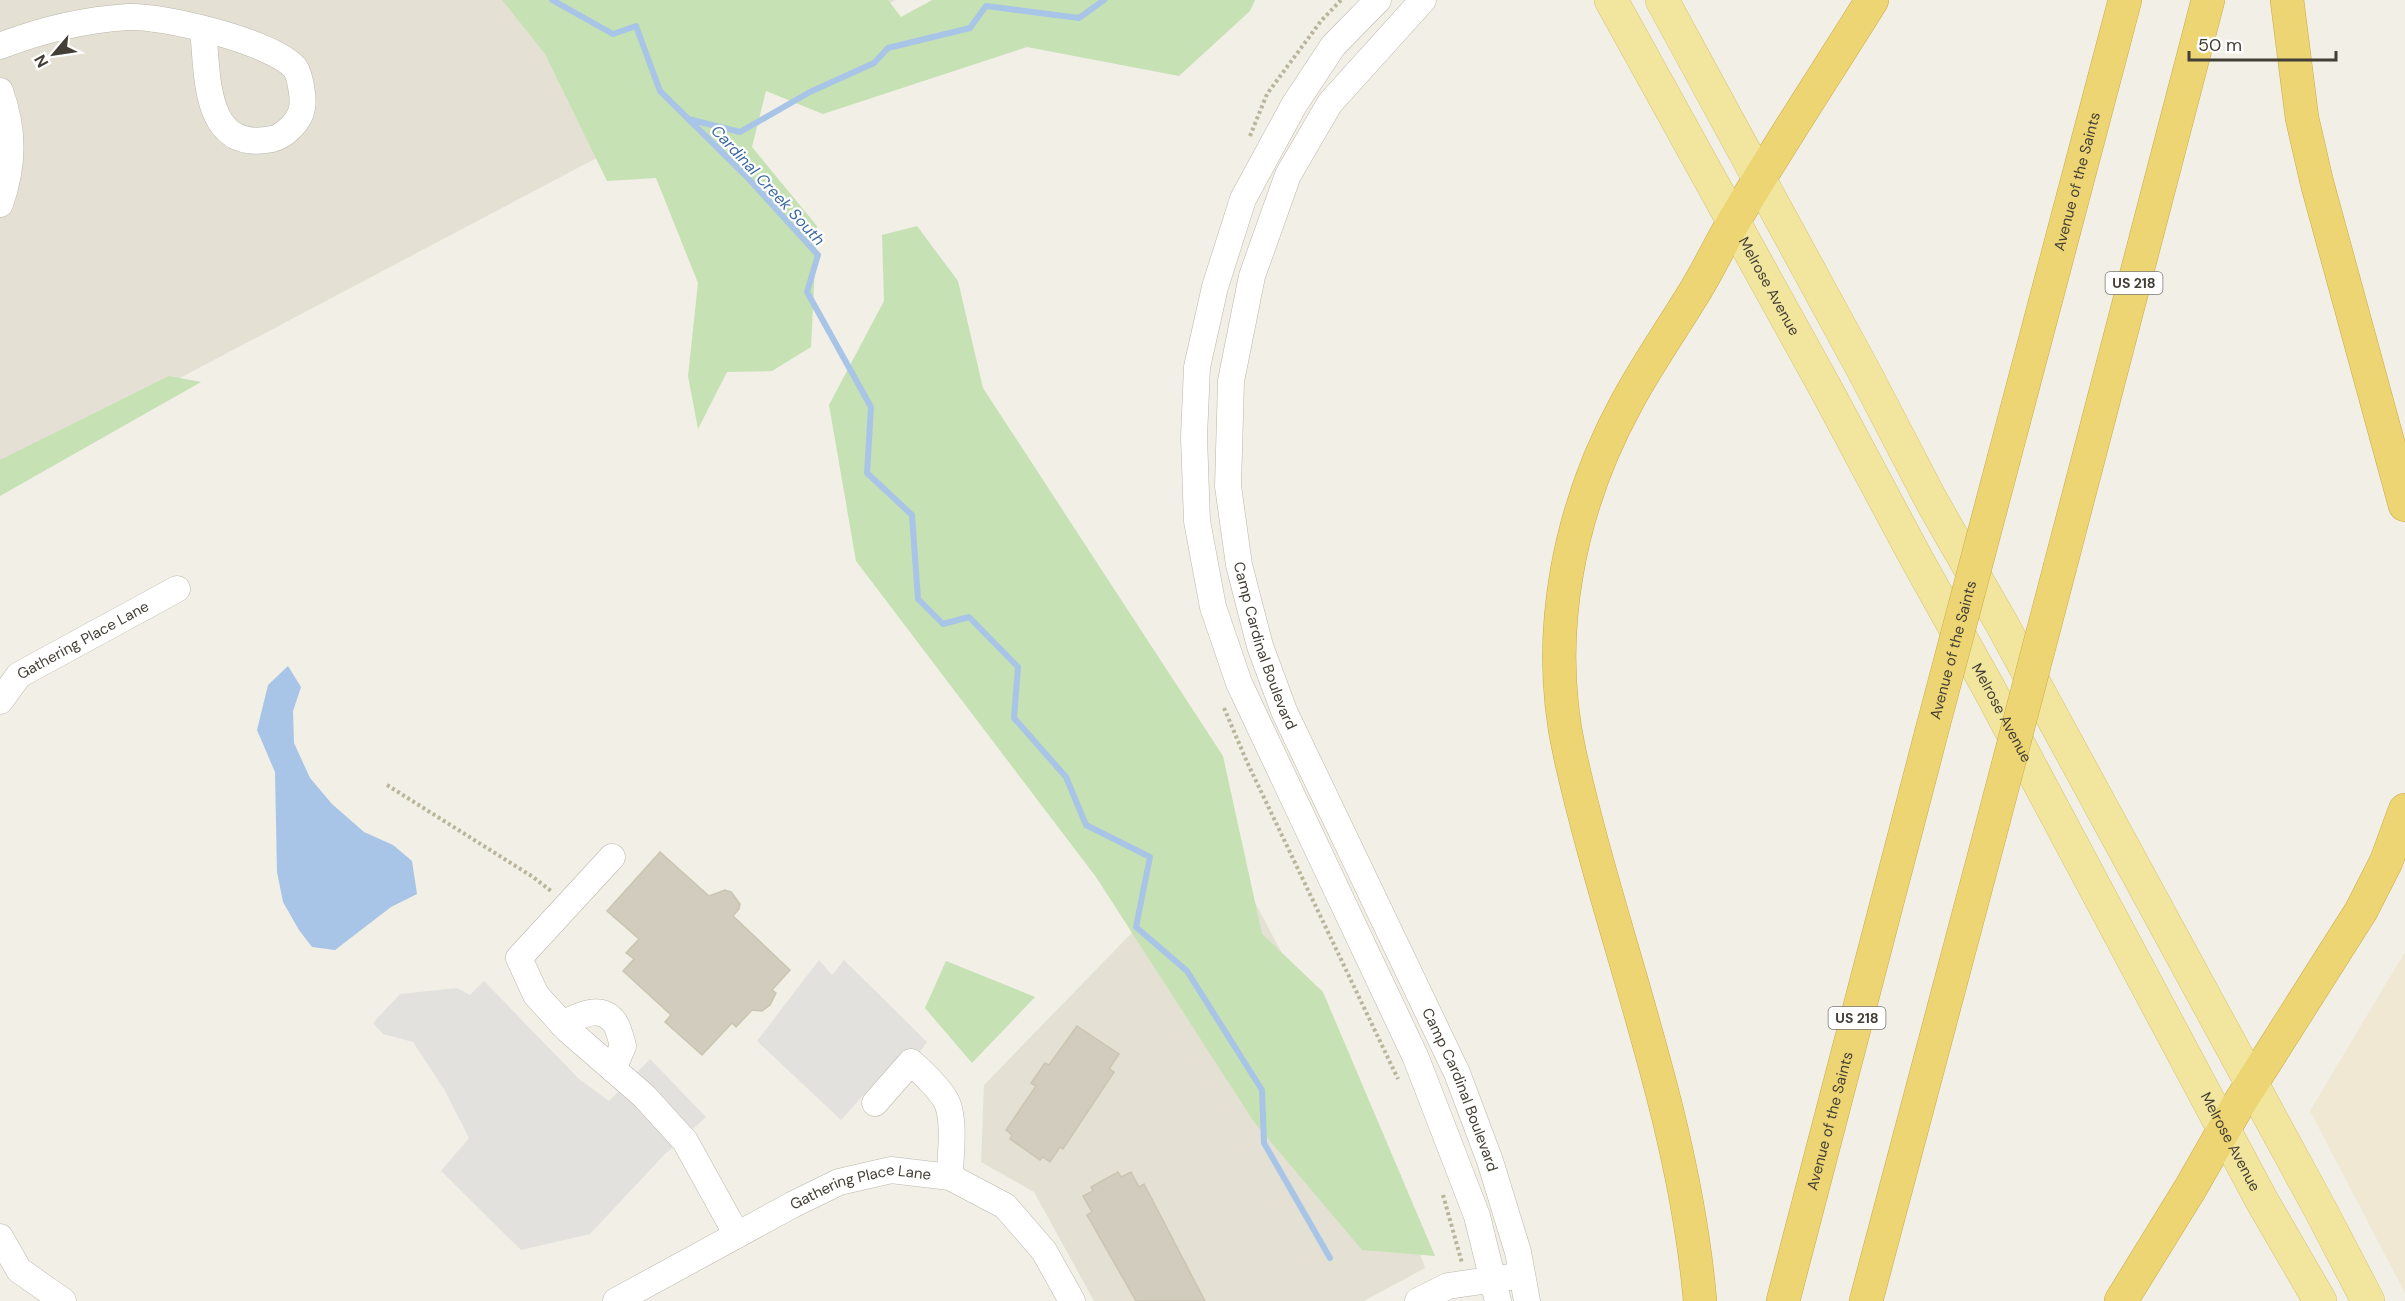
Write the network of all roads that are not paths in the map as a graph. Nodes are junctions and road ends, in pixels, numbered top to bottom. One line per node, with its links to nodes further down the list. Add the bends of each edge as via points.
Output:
1 (1378, 0): 29 (street, Camp Cardinal Boulevard, via 1333,46 1294,105 1243,200 1215,287 1197,367 1197,521 1214,607 1239,683 1416,1058 1477,1216)
2 (1424, 0): 28 (street, Camp Cardinal Boulevard, via 1330,103 1288,175 1252,276 1231,381 1228,486 1239,565 1260,646 1284,711 1457,1074 1490,1161)
3 (1611, 0): 14 (main road, Melrose Avenue)
4 (1662, 0): 12 (main road)
5 (1872, 0): 12 (highway)
6 (2125, 0): 36 (highway, Avenue of the Saints / US 218, bridge)
7 (2208, 0): 37 (highway, US 218, bridge)
8 (2287, 0): 15 (highway, via 2302,118 2317,183)
9 (203, 29): 9 (street, via 213,108 223,128 240,139 259,142 279,137 293,125 302,108 296,69 261,47); 10 (street, via 130,17 52,28)
10 (0, 46)
11 (0, 91): 13 (street, via 11,135 11,163)
12 (1760, 179): 14 (highway); 22 (main road)
13 (0, 204)
14 (1733, 222): 24 (main road, Melrose Avenue, via 1993,695); 35 (highway, via 1628,400 1592,477 1570,550 1559,642 1569,751 1668,1116 1686,1192)
15 (2405, 505)
16 (177, 589): 17 (street, Gathering Place Lane, via 19,675)
17 (0, 701)
18 (2405, 810): 22 (highway, via 2386,862 2361,911)
19 (612, 857): 20 (street, via 519,958 536,995)
20 (562, 1024): 21 (street); 21 (street, via 584,1012 602,1014 615,1023 623,1046)
21 (613, 1069): 26 (street, via 685,1141)
22 (2251, 1084): 24 (highway); 40 (main road)
23 (875, 1102): 25 (street, via 911,1062 921,1071 948,1104)
24 (2224, 1130): 38 (highway); 39 (main road, Melrose Avenue)
25 (950, 1177): 26 (street, Gathering Place Lane, via 891,1170 839,1182); 32 (street, Gathering Place Lane, via 1005,1206 1044,1251)
26 (737, 1235): 31 (street, Gathering Place Lane)
27 (0, 1237): 30 (street, via 19,1270)
28 (1522, 1275): 29 (street); 34 (street, Camp Cardinal Boulevard)
29 (1496, 1290): 33 (street, via 1448,1286)
30 (63, 1301)
31 (616, 1301)
32 (1072, 1301)
33 (1418, 1301)
34 (1527, 1301)
35 (1700, 1301)
36 (1783, 1301)
37 (1866, 1301)
38 (2121, 1301)
39 (2320, 1301)
40 (2368, 1301)

